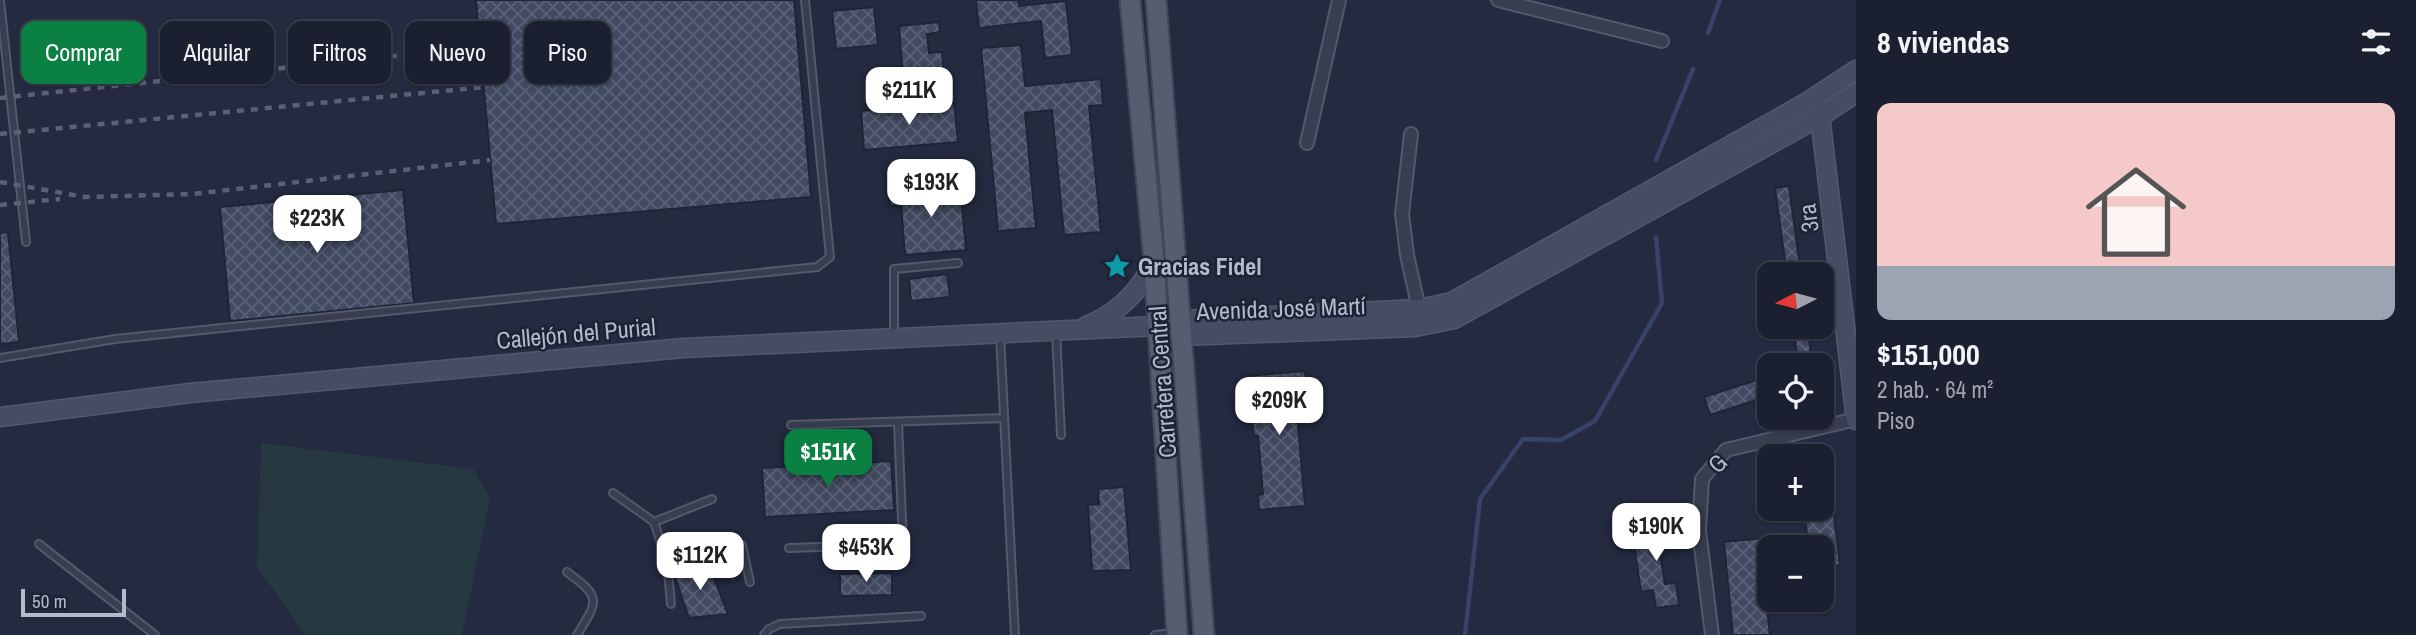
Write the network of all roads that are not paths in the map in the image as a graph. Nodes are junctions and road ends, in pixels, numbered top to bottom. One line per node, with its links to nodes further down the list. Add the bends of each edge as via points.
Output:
1 (0, 0): 15 (lane)
2 (805, 0): 25 (lane, via 830,257 817,267 115,339)
3 (1130, 0): 16 (main road, Carretera Central)
4 (1156, 0): 20 (main road, Carretera Central)
5 (1339, 0): 14 (street)
6 (1498, 0): 7 (street)
7 (1543, 5): 8 (street)
8 (1662, 41)
9 (1856, 70): 11 (street, Avenida José Martí)
10 (1856, 93): 12 (street, Avenida José Martí)
11 (1818, 94): 12 (street, 3ra); 18 (street, Avenida José Martí, via 1452,302)
12 (1821, 116): 20 (street, Avenida José Martí, via 1454,319 1415,327); 28 (street, 3ra)
13 (1411, 134): 18 (street, via 1402,215)
14 (1307, 144)
15 (26, 242)
16 (1154, 262): 19 (main road, Carretera Central); 21 (street, via 1124,304 1100,321)
17 (958, 263): 24 (lane, via 894,269)
18 (1419, 309): 20 (street, Avenida José Martí)
19 (1158, 326): 20 (street, Avenida José Martí); 21 (street, Callejón del Purial); 42 (main road, Carretera Central)
20 (1183, 328): 48 (main road, Carretera Central)
21 (1076, 329): 22 (street, Callejón del Purial)
22 (1056, 330): 23 (street, Callejón del Purial); 31 (lane)
23 (1000, 332): 24 (street, Callejón del Purial); 27 (lane)
24 (894, 337): 26 (street, Callejón del Purial, via 643,351 190,393)
25 (0, 358)
26 (0, 417)
27 (1004, 418): 29 (lane); 46 (lane)
28 (1856, 419): 49 (street, G, via 1726,450 1702,479 1699,530)
29 (898, 422): 30 (lane); 36 (lane, via 903,544)
30 (792, 425)
31 (1061, 435)
32 (613, 492): 34 (lane)
33 (712, 499): 34 (lane)
34 (654, 522): 37 (lane)
35 (39, 544): 43 (lane)
36 (789, 548)
37 (667, 561): 39 (lane, via 742,545); 40 (lane)
38 (567, 572): 44 (lane, via 592,591 595,600)
39 (750, 582)
40 (671, 604)
41 (921, 616): 45 (lane, via 780,624)
42 (1179, 634): 47 (lane)
43 (155, 635)
44 (577, 635)
45 (764, 635)
46 (1015, 635)
47 (1155, 635)
48 (1204, 635)
49 (1712, 635)

